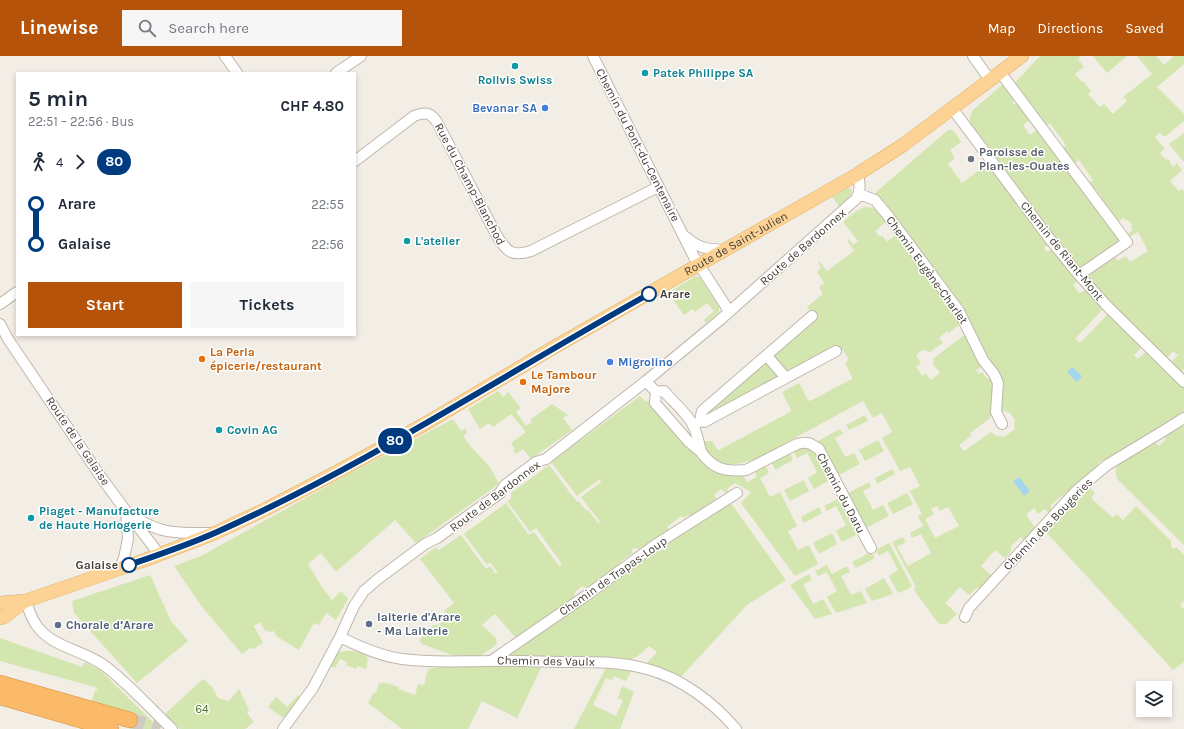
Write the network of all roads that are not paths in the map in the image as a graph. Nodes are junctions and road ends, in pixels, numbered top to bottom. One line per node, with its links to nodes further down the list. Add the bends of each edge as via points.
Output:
1 (225, 56): 6 (street)
2 (361, 56): 7 (street)
3 (593, 56): 13 (street, Chemin du Pont-du-Centenaire)
4 (973, 56): 9 (street)
5 (1022, 56): 8 (main road, Route de Saint-Julien)
6 (236, 72)
7 (337, 72)
8 (1000, 72): 9 (main road, Route de Saint-Julien); 18 (street, via 1127,242)
9 (990, 80): 10 (main road, Route de Saint-Julien)
10 (952, 108): 12 (main road, Route de Saint-Julien, via 903,145); 18 (street, Chemin de Riant-Mont)
11 (356, 160): 13 (street, Rue du Champ-Blanchod, via 414,116 430,114 436,119 497,236 507,250 515,253 531,251)
12 (858, 174): 14 (street); 16 (main road, Route de Saint-Julien)
13 (658, 187): 15 (street, Chemin du Pont-du-Centenaire)
14 (859, 194): 21 (street, Route de Bardonnex, via 851,205); 32 (street, Chemin Eugène-Charlet, via 875,200 890,217 959,311 983,360 998,383 996,412)
15 (682, 234): 16 (street, Chemin du Pont-du-Centenaire, via 703,248); 17 (street, Chemin du Pont-du-Centenaire)
16 (725, 250): 17 (main road, Route de Saint-Julien)
17 (699, 265): 21 (street); 36 (main road, Route de Saint-Julien, via 395,441)
18 (1079, 275): 28 (street, Chemin de Riant-Mont)
19 (16, 293): 20 (street)
20 (0, 304)
21 (729, 311): 27 (street, Route de Bardonnex)
22 (812, 316): 25 (street)
23 (0, 324): 35 (street, Route de la Galaise)
24 (836, 351): 26 (street)
25 (767, 356): 26 (street); 31 (street, via 702,411)
26 (786, 378): 31 (street)
27 (646, 380): 29 (street, Chemin du Daru); 44 (street, Route de Bardonnex, via 546,458 536,462 505,485 500,493 378,579 364,591 354,606)
28 (1184, 382)
29 (660, 392): 31 (street, Chemin du Daru); 33 (street, Chemin du Daru, via 655,403)
30 (1184, 418): 42 (street, Chemin des Bougeries, via 1107,465 1076,491 969,608)
31 (696, 424): 33 (street, Chemin du Daru)
32 (1002, 424)
33 (701, 452): 37 (street, Chemin du Daru, via 713,465 725,470 738,471 746,470 797,444 811,444 819,449)
34 (736, 493): 45 (street, Chemin de Trapas-Loup, via 655,545)
35 (126, 511): 36 (street, via 147,526 162,531 178,534); 38 (street, Route de la Galaise); 39 (street, via 128,539)
36 (215, 533): 38 (main road, Route de Saint-Julien)
37 (871, 548)
38 (159, 554): 39 (main road, Route de Saint-Julien)
39 (120, 568): 40 (main road, Route de Saint-Julien)
40 (25, 601): 41 (main road, Route de Saint-Julien); 43 (main road, Route de Saint-Julien); 50 (street, via 33,620 42,632 103,664)
41 (0, 603)
42 (965, 617)
43 (0, 618)
44 (340, 637): 45 (street, Chemin des Vaulx, via 374,653 401,659 427,662); 51 (street, Route de Bardonnex, via 313,688)
45 (491, 661): 52 (street, Chemin des Vaulx, via 600,662 648,669 694,692)
46 (0, 683): 48 (highway)
47 (0, 697): 49 (highway)
48 (130, 720)
49 (111, 729)
50 (172, 729)
51 (283, 729)
52 (736, 729)

